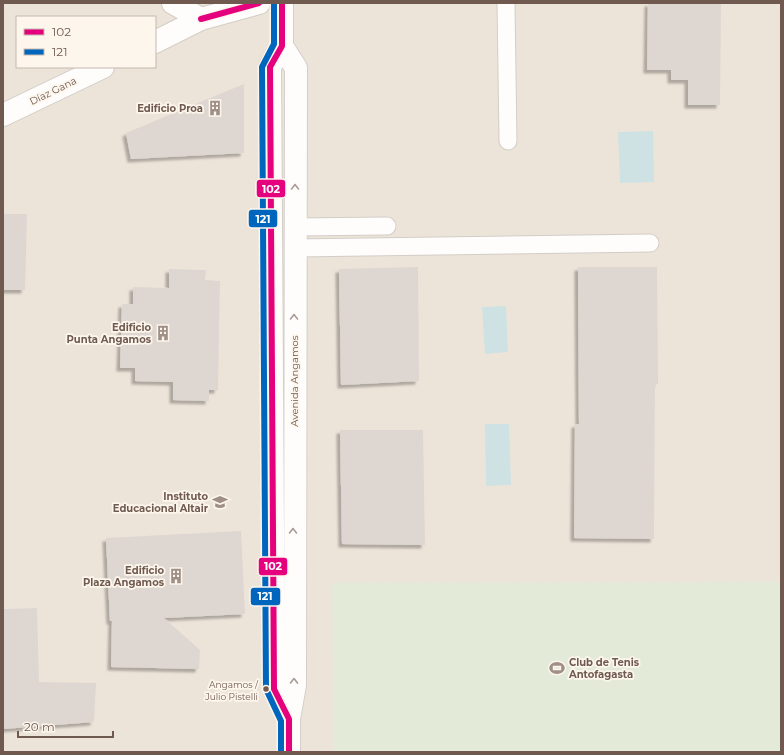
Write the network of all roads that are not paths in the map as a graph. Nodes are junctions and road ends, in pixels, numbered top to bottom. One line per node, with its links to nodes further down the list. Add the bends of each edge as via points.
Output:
1 (173, 3): 5 (main road)
2 (259, 3): 5 (main road)
3 (282, 3): 7 (main road, Avenida Angamos)
4 (506, 3): 10 (lane)
5 (201, 20): 6 (main road)
6 (156, 42)
7 (282, 46): 12 (main road, Avenida Angamos, one-way to 7, via 296,68); 14 (main road, Avenida Angamos, via 270,67 274,689)
8 (101, 68): 9 (main road, Díaz Gana)
9 (3, 115)
10 (508, 141)
11 (387, 226): 12 (lane)
12 (295, 237): 13 (lane); 14 (main road, Avenida Angamos, one-way to 12, via 294,685)
13 (650, 243)
14 (288, 719): 15 (main road, Avenida Angamos)
15 (289, 752)

